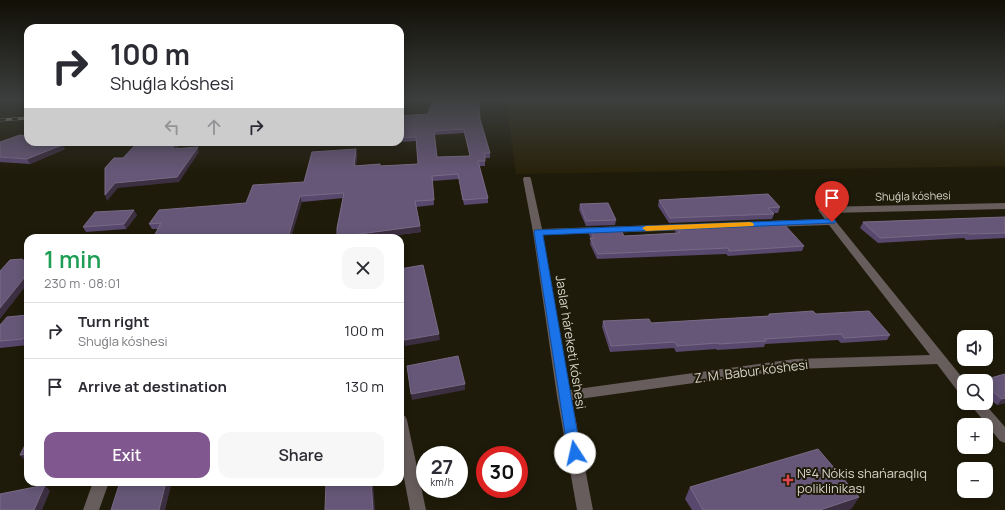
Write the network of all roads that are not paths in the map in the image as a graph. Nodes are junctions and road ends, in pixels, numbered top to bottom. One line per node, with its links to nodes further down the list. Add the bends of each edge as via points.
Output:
1 (527, 179): 6 (street, Jaslar háreketi kóshesi)
2 (1005, 206): 3 (street, Shuǵla kóshesi, via 822,210)
3 (832, 222): 4 (street); 7 (street)
4 (760, 224)
5 (697, 226): 6 (street)
6 (538, 232): 9 (street, Jaslar háreketi kóshesi)
7 (939, 359): 8 (street); 9 (street, Z. M. Babur kóshesi, via 795,364)
8 (957, 381)
9 (564, 396): 16 (street, Jaslar háreketi kóshesi)
10 (982, 410): 11 (street)
11 (1005, 437)
12 (404, 440): 15 (street)
13 (100, 486): 14 (street)
14 (91, 510)
15 (418, 510)
16 (585, 510)

